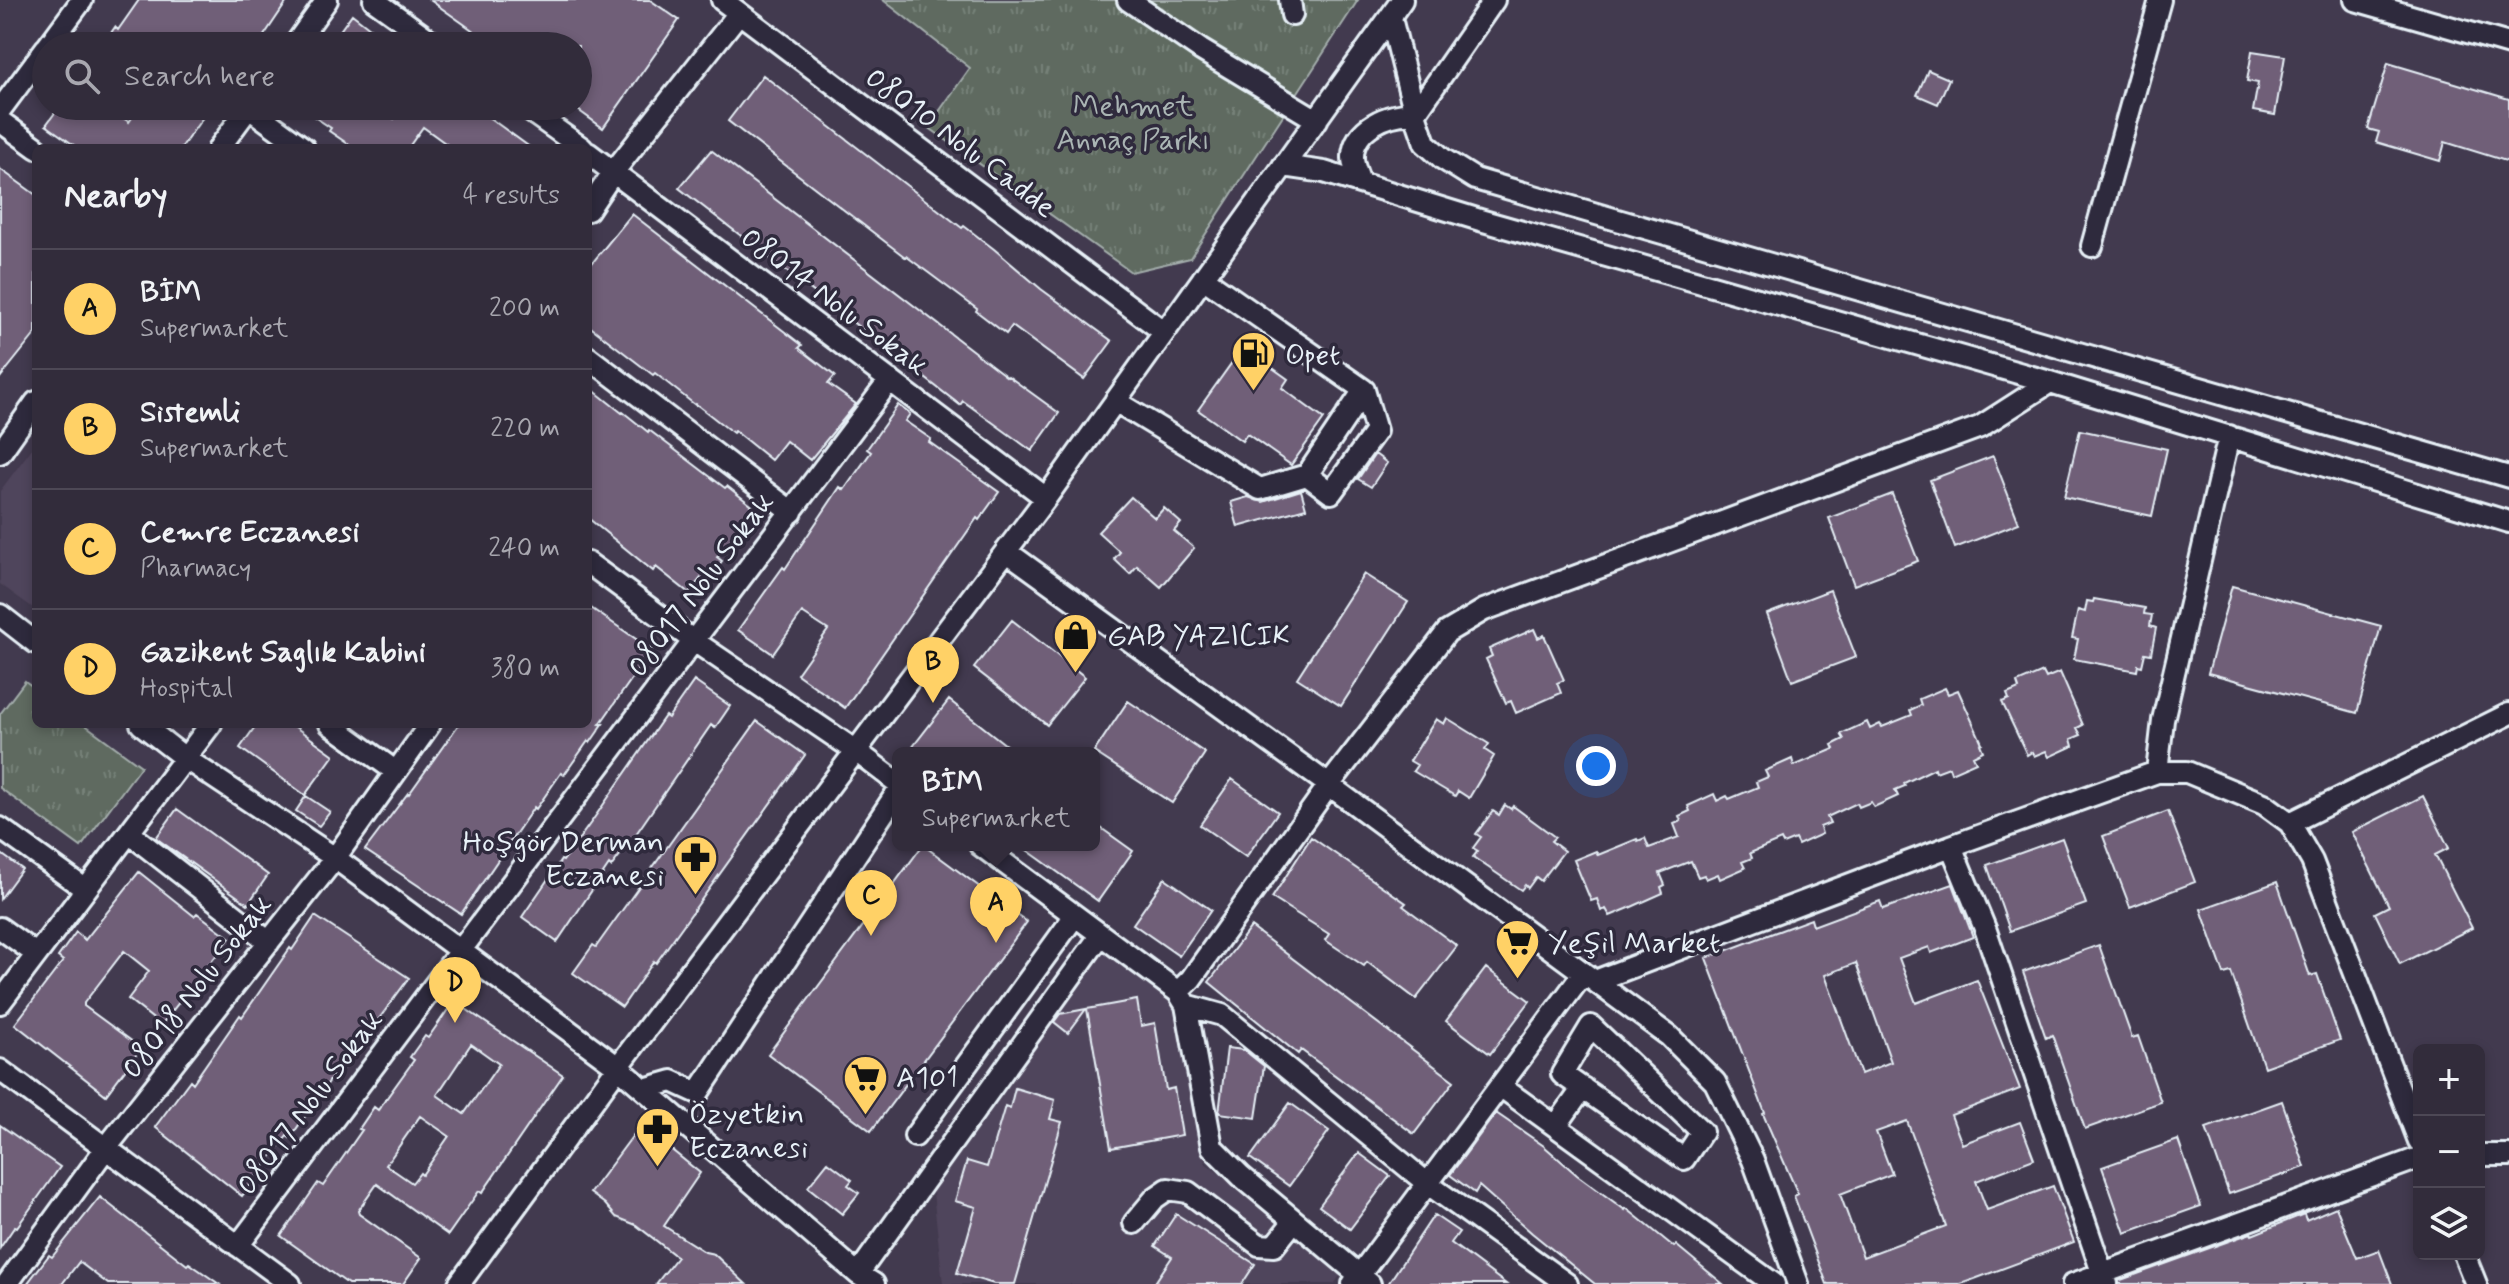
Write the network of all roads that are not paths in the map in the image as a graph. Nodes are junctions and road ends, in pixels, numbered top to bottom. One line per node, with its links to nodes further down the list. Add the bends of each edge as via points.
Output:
1 (82, 0): 11 (street)
2 (327, 0): 12 (street)
3 (374, 0): 13 (street)
4 (722, 0): 10 (street, 08010 Nolu Cadde)
5 (1128, 0): 21 (street)
6 (1494, 0): 17 (street)
7 (2160, 0): 32 (street)
8 (2355, 0): 14 (street)
9 (1397, 6): 17 (street); 21 (street)
10 (739, 13): 29 (street); 34 (street, 08010 Nolu Cadde)
11 (58, 32)
12 (304, 32)
13 (419, 32)
14 (2509, 44)
15 (32, 67): 16 (street)
16 (0, 110)
17 (1415, 114): 30 (street, via 1388,116 1356,143 1352,160); 44 (street, via 1425,143 1475,179)
18 (240, 120): 24 (street)
19 (267, 120): 25 (street)
20 (543, 120): 26 (street)
21 (1317, 120): 28 (street)
22 (0, 121): 23 (street)
23 (32, 144)
24 (222, 144)
25 (299, 144)
26 (576, 144)
27 (592, 156): 29 (street, 08014 Nolu Sokak)
28 (1283, 166): 30 (street); 33 (street)
29 (614, 171): 31 (street); 36 (street, 08014 Nolu Sokak)
30 (1360, 183): 37 (street)
31 (592, 204)
32 (2092, 246)
33 (1203, 278): 34 (street); 38 (street)
34 (1164, 332): 39 (street)
35 (592, 360): 46 (street)
36 (890, 380): 45 (street, 08014 Nolu Sokak); 46 (street, 08017 Nolu Sokak)
37 (2050, 382): 41 (street); 63 (street, via 1980,427 1484,610 1447,632)
38 (1364, 390): 43 (street); 43 (street, via 1376,431 1331,493)
39 (1115, 401): 43 (street, via 1260,489); 45 (street)
40 (32, 408): 42 (street)
41 (2229, 436): 47 (street); 61 (street, via 2163,720)
42 (0, 453)
43 (1307, 475)
44 (2509, 477)
45 (1046, 498): 48 (street)
46 (792, 512): 52 (street, 08017 Nolu Sokak)
47 (2509, 522)
48 (1006, 551): 58 (street); 63 (street)
49 (592, 566): 52 (street)
50 (0, 615): 51 (street)
51 (32, 640)
52 (694, 641): 58 (street); 76 (street, 08017 Nolu Sokak)
53 (2509, 714): 65 (street)
54 (146, 728): 59 (street)
55 (208, 728): 59 (street)
56 (336, 728): 60 (street)
57 (427, 728): 60 (street, 08018 Nolu Sokak)
58 (856, 751): 62 (street); 81 (street)
59 (186, 759): 67 (street); 70 (street)
60 (395, 771): 70 (street, 08018 Nolu Sokak)
61 (2157, 772): 65 (street, via 2187,772 2264,804); 68 (street)
62 (892, 778)
63 (1329, 785): 78 (street); 79 (street)
64 (892, 800): 85 (street, via 698,1093 672,1081)
65 (2290, 823): 86 (street, via 2312,861)
66 (0, 828): 71 (street)
67 (129, 833): 71 (street); 75 (street)
68 (1951, 846): 78 (street); 98 (street, via 1986,931)
69 (988, 851): 72 (street)
70 (335, 858): 75 (street, 08018 Nolu Sokak); 76 (street)
71 (85, 889): 77 (street)
72 (1074, 917): 74 (street); 88 (street)
73 (0, 928): 77 (street)
74 (1100, 936): 79 (street); 99 (street)
75 (269, 942): 89 (street, 08018 Nolu Sokak)
76 (462, 950): 81 (street); 96 (street, 08017 Nolu Sokak)
77 (36, 954): 80 (street)
78 (1589, 977): 83 (street); 106 (street, via 1669,1036 1715,1082 1753,1160)
79 (1182, 998): 93 (street, via 1222,1015); 94 (street, via 1212,1147)
80 (0, 1003)
81 (618, 1067): 85 (street); 103 (street)
82 (0, 1070): 89 (street)
83 (1500, 1086): 87 (street); 93 (street)
84 (1583, 1088): 84 (street, via 1562,1074 1591,1026 1702,1132 1684,1159); 87 (street)
85 (644, 1089): 99 (street)
86 (2413, 1125)
87 (1556, 1126): 105 (street)
88 (915, 1136)
89 (106, 1148): 96 (street); 101 (street, 08018 Nolu Sokak)
90 (2485, 1155): 91 (street)
91 (2509, 1155)
92 (2413, 1160): 98 (street)
93 (1428, 1184): 100 (street); 104 (street)
94 (1294, 1221): 95 (street, via 1274,1246 1259,1245 1188,1192 1168,1189); 100 (street)
95 (1134, 1223)
96 (238, 1246): 102 (street)
97 (2466, 1260): 108 (street)
98 (2103, 1278): 107 (street)
99 (866, 1279)
100 (1361, 1281)
101 (7, 1284)
102 (290, 1284)
103 (459, 1284)
104 (1567, 1284)
105 (1774, 1284)
106 (1798, 1284)
107 (2073, 1284)
108 (2476, 1284)

